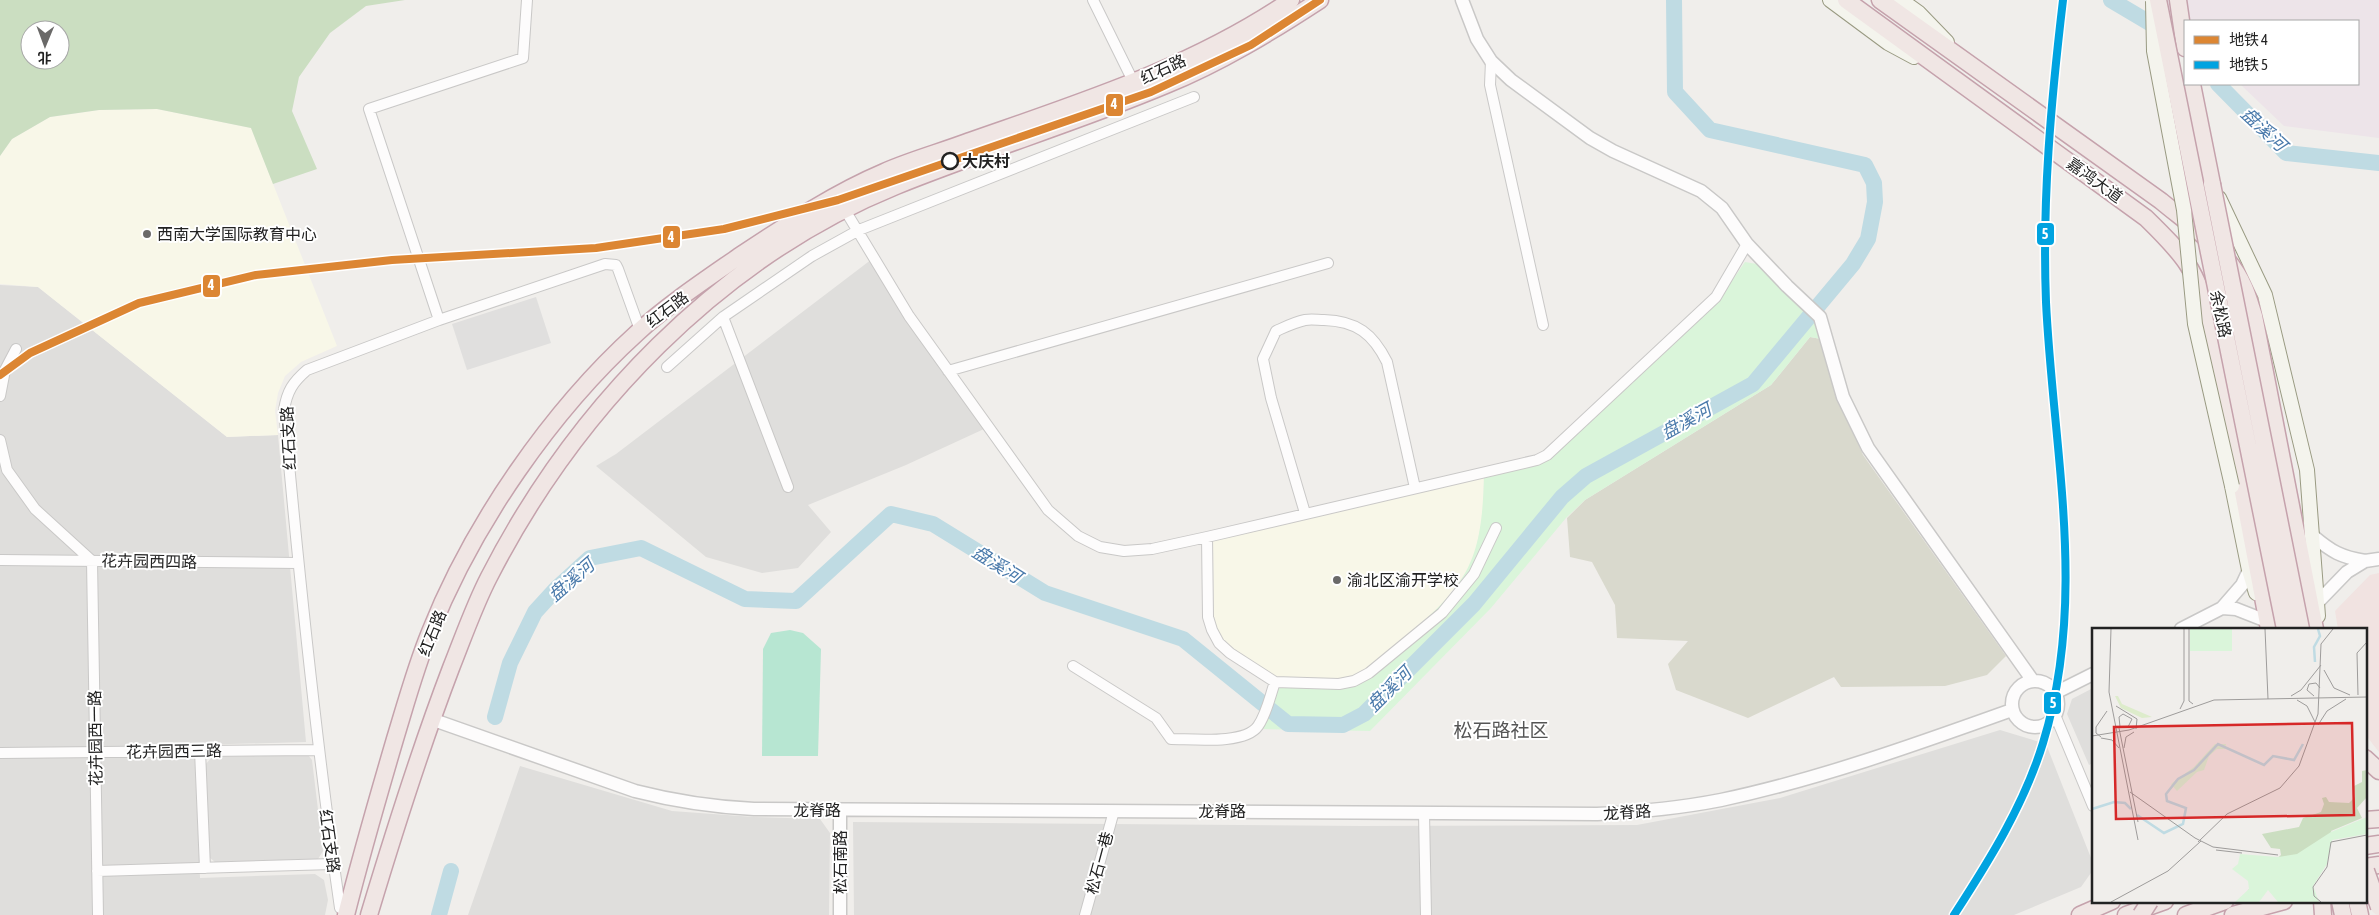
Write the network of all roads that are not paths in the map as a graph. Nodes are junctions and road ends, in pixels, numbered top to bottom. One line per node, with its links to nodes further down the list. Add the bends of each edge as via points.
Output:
1 (527, 0): 26 (street, via 524,58 369,109)
2 (1092, 0): 17 (street)
3 (1290, 0): 17 (highway, 红石路, via 1262,20)
4 (1320, 0): 21 (highway, 红石路, via 1270,32 1169,84 895,186)
5 (1462, 0): 14 (street, via 1477,39)
6 (1830, 0): 16 (main road, 嘉鸿大道, via 1888,43)
7 (1846, 0): 16 (highway, 嘉鸿大道)
8 (1880, 0): 15 (highway, 嘉鸿大道)
9 (1901, 0): 15 (main road, 嘉鸿大道, via 1919,13)
10 (2153, 0): 45 (main road, bridge, via 2154,51 2184,210 2195,324)
11 (2158, 0): 50 (highway, 余松路, bridge)
12 (2178, 0): 13 (highway)
13 (2184, 41)
14 (1491, 60): 23 (street, via 1511,80 1590,138 1711,198); 27 (street, via 1490,84)
15 (1967, 62): 52 (highway, 嘉鸿大道, via 2161,201 2204,236 2234,267 2254,316)
16 (1946, 73): 48 (highway, 嘉鸿大道, via 2146,218 2177,248 2193,270 2211,324)
17 (1134, 83): 28 (highway, 红石路, via 884,172 794,220 722,268)
18 (2192, 85): 20 (highway, 余松路)
19 (1194, 97): 22 (street)
20 (2212, 184): 38 (main road, bridge, via 2265,295 2307,470); 51 (highway, 余松路, bridge)
21 (845, 210): 22 (street); 61 (highway, 红石路, via 803,232 731,280 660,344 566,452 537,494 488,579)
22 (859, 230): 25 (street, via 812,256); 31 (street, via 909,316)
23 (1747, 244): 35 (street, via 1716,297 1557,448 1537,460); 56 (street, via 1820,317 1844,397 1868,448)
24 (1328, 264): 31 (street)
25 (724, 317): 30 (street); 34 (street)
26 (439, 320): 28 (street, 红石支路, via 611,264 618,269); 44 (street, 红石支路, via 307,370 294,381 286,395 284,410)
27 (1543, 325)
28 (640, 330): 94 (highway, 红石路, via 602,366 536,445 464,563 430,632)
29 (16, 349): 32 (street, via 5,370)
30 (667, 368)
31 (948, 372): 39 (street, via 1048,510 1078,536 1100,547 1124,551 1152,549)
32 (0, 396)
33 (0, 440): 42 (street, via 7,470 35,509)
34 (788, 487)
35 (1415, 488): 36 (street); 36 (street, via 1387,362 1379,347 1358,327 1337,320 1306,320 1276,331 1264,360 1271,398)
36 (1305, 513): 39 (street)
37 (1496, 528): 57 (street, via 1474,574 1442,614 1370,673 1339,684)
38 (2313, 536): 43 (street, via 2341,557); 46 (main road)
39 (1207, 537): 57 (street, via 1208,617 1212,630 1230,654)
40 (2379, 559): 43 (street)
41 (0, 560): 42 (street, 花卉园西四路)
42 (92, 561): 44 (street, 花卉园西四路); 64 (street, 花卉园西一路)
43 (2365, 561): 46 (street, via 2347,572)
44 (298, 563): 62 (street, 红石支路)
45 (2249, 570): 47 (street, via 2242,585); 48 (main road)
46 (2318, 603): 53 (main road)
47 (2222, 608): 48 (street, via 2243,610); 49 (street)
48 (2267, 626)
49 (2183, 628)
50 (2285, 628)
51 (2302, 628)
52 (2315, 628)
53 (2319, 628)
54 (1073, 666): 57 (street, via 1156,718 1171,739 1236,738 1257,728)
55 (2092, 674): 58 (street)
56 (2033, 681): 58 (street, via 2046,684); 59 (street, via 2016,690 2012,697)
57 (1273, 687)
58 (2055, 693): 60 (street, via 2058,701)
59 (2012, 710): 60 (street, via 2021,723 2028,726 2044,725); 71 (street, 龙脊路, via 1853,764 1721,800 1655,810 1596,814)
60 (2055, 715): 68 (street)
61 (431, 719): 69 (street, 龙脊路, via 664,798 721,807); 78 (highway, 红石路)
62 (317, 750): 63 (street, 花卉园西三路); 79 (street, 红石支路)
63 (200, 751): 64 (street, 花卉园西三路); 80 (street)
64 (95, 752): 65 (street, 花卉园西三路); 81 (street, 花卉园西一路)
65 (0, 753)
66 (2366, 759): 67 (highway)
67 (2379, 771)
68 (2092, 804)
69 (840, 810): 70 (street, 龙脊路); 98 (street, 松石南路)
70 (1114, 811): 71 (street, 龙脊路); 99 (street, 松石一巷)
71 (1424, 813): 100 (street)
72 (2379, 818): 73 (highway)
73 (2366, 820)
74 (2379, 829): 75 (highway)
75 (2366, 831)
76 (2379, 844): 77 (highway)
77 (2366, 846)
78 (388, 854): 96 (highway, 红石路); 97 (highway)
79 (333, 864): 80 (street); 94 (street, 红石支路)
80 (205, 868): 81 (street)
81 (97, 871): 95 (street, 花卉园西一路)
82 (2370, 871): 93 (highway, bridge); 111 (main road, bridge)
83 (2092, 899): 101 (highway)
84 (2110, 902): 102 (highway)
85 (2149, 902): 104 (highway, bridge)
86 (2162, 902): 103 (highway)
87 (2222, 902): 105 (highway)
88 (2280, 902): 106 (highway)
89 (2322, 902): 107 (highway)
90 (2326, 902): 108 (main road)
91 (2340, 902): 109 (highway)
92 (2357, 902): 110 (highway)
93 (2379, 907)
94 (341, 913)
95 (98, 915)
96 (370, 915)
97 (376, 915)
98 (840, 915)
99 (1085, 915)
100 (1426, 915)
101 (2066, 915)
102 (2080, 915)
103 (2126, 915)
104 (2141, 915)
105 (2186, 915)
106 (2235, 915)
107 (2323, 915)
108 (2330, 915)
109 (2343, 915)
110 (2360, 915)
111 (2374, 915)

